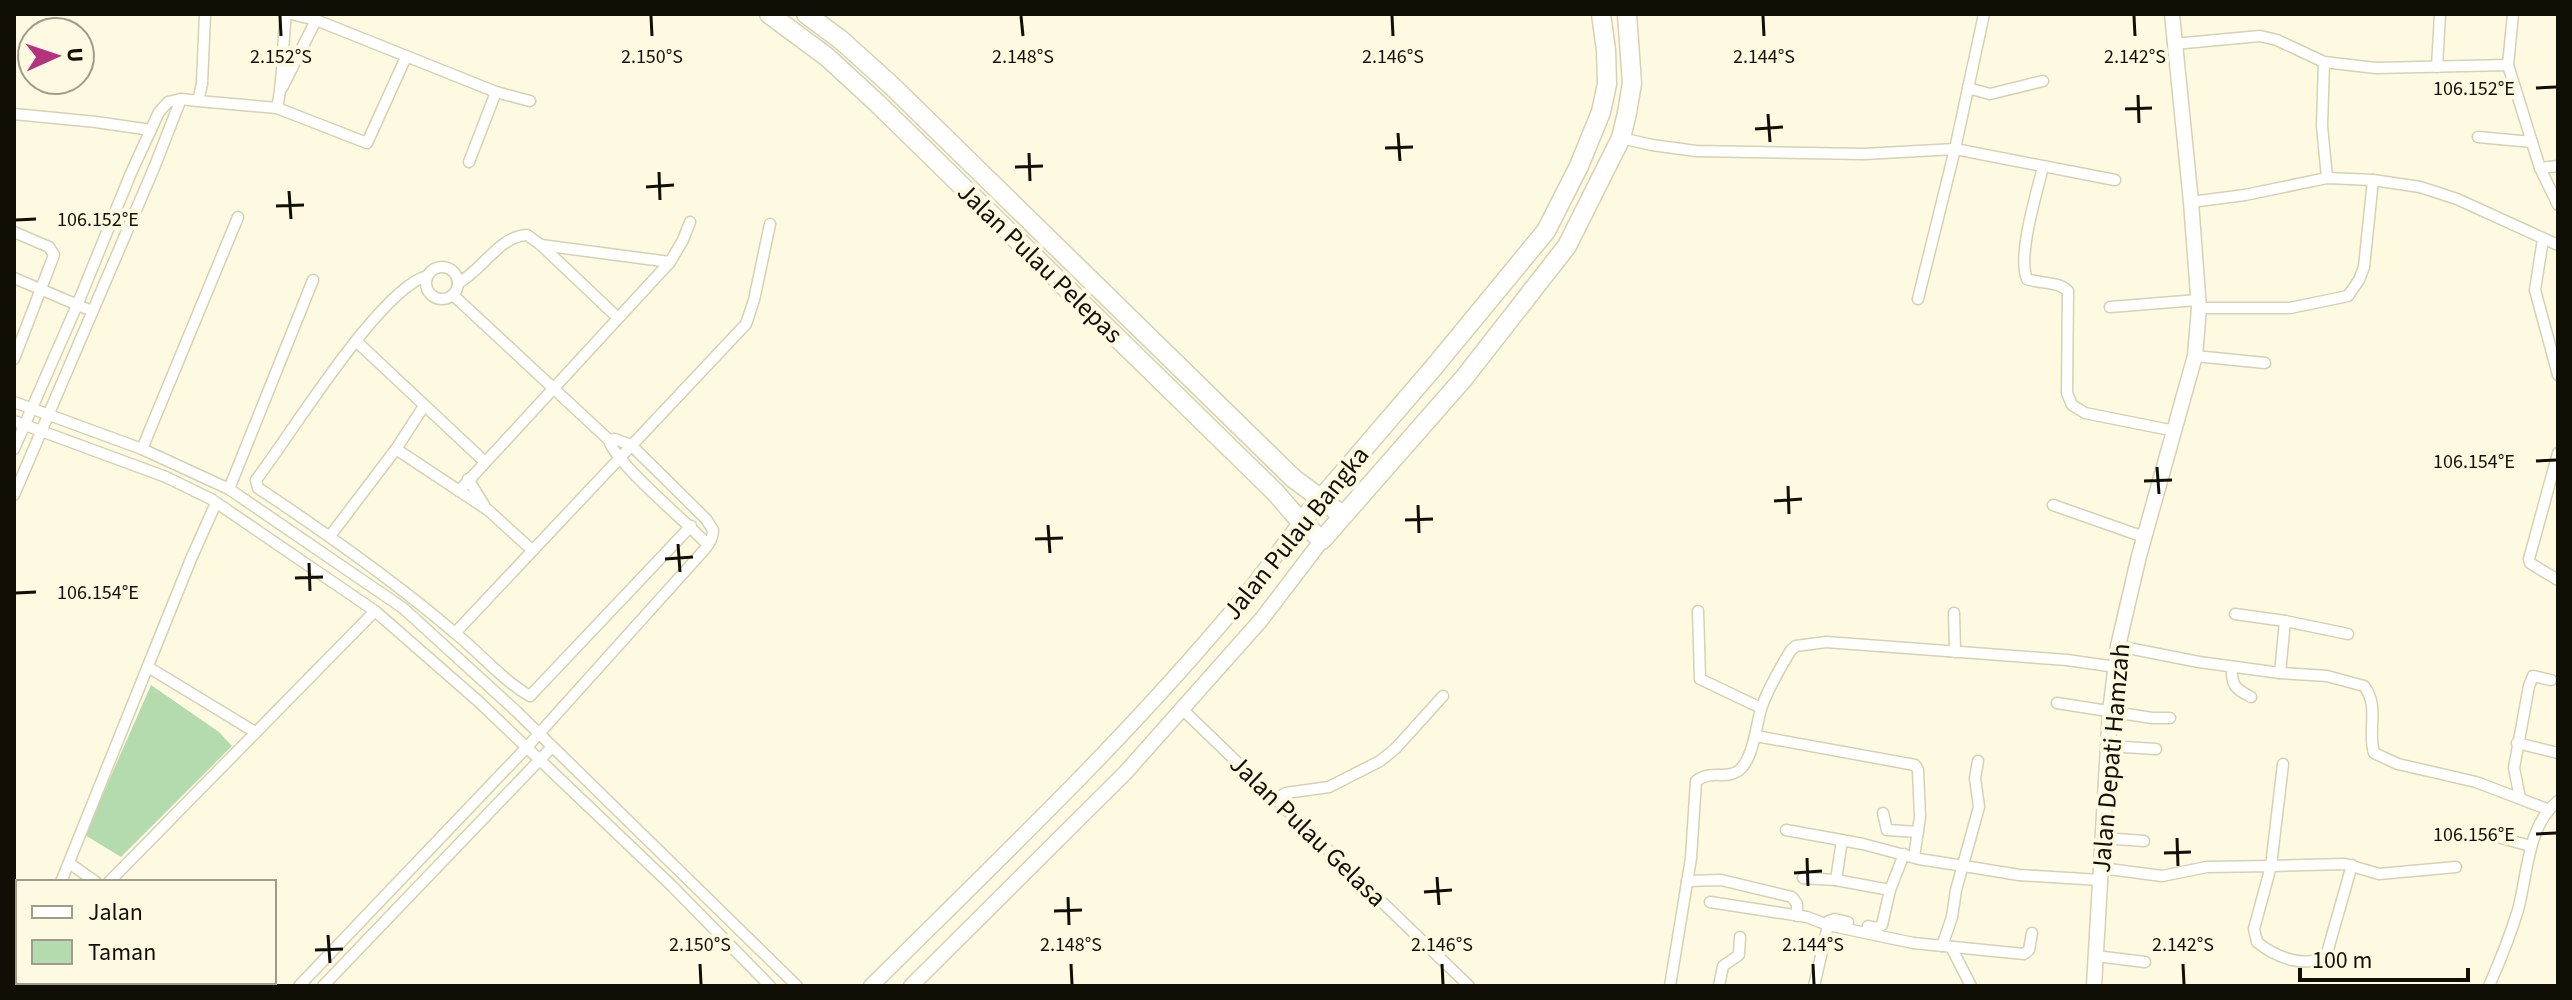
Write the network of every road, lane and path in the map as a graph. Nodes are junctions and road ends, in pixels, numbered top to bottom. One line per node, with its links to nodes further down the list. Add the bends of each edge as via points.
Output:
1 (205, 14): 22 (street)
2 (288, 14): 11 (street); 19 (street)
3 (769, 14): 90 (highway, Jalan Pulau Pelepas, via 877,103)
4 (806, 14): 85 (highway, Jalan Pulau Pelepas, via 892,86 1293,478)
5 (1601, 14): 85 (highway, Jalan Pulau Bangka, via 1607,84 1601,112 1546,231)
6 (1627, 14): 28 (highway, Jalan Pulau Bangka, via 1632,83)
7 (1984, 14): 18 (street)
8 (2172, 14): 12 (main road, Jalan Depati Hamzah)
9 (2440, 14): 16 (street)
10 (2513, 14): 15 (street)
11 (316, 20): 13 (street); 19 (street)
12 (2174, 44): 14 (street, via 2260,36); 38 (main road, Jalan Depati Hamzah)
13 (406, 57): 20 (street); 24 (street, via 367,143)
14 (2324, 62): 16 (street); 35 (street)
15 (2508, 65): 16 (street); 29 (street)
16 (2437, 67)
17 (2043, 81): 18 (street, via 1990,94)
18 (1968, 88): 30 (street)
19 (281, 90): 24 (street)
20 (496, 92): 23 (street); 31 (street)
21 (181, 99): 22 (street); 26 (street, via 163,106); 58 (street)
22 (198, 101): 24 (street)
23 (530, 101)
24 (277, 108)
25 (14, 114): 26 (street)
26 (151, 130): 55 (street)
27 (2478, 137): 29 (street)
28 (1621, 138): 30 (street, via 1696,151 1864,154); 89 (highway, Jalan Pulau Bangka, via 1567,246 1464,378)
29 (2532, 142): 34 (street)
30 (1955, 149): 33 (street); 54 (street)
31 (469, 162)
32 (2558, 166): 34 (street)
33 (2043, 167): 36 (street); 71 (street, via 2027,237 2025,273 2027,279 2068,291 2067,393 2072,405 2085,413)
34 (2540, 168): 39 (street)
35 (2327, 178): 37 (street); 38 (street)
36 (2115, 180)
37 (2373, 180): 44 (street, via 2457,199); 56 (street, via 2364,267 2348,296 2290,308)
38 (2191, 202): 56 (main road, Jalan Depati Hamzah)
39 (2558, 205)
40 (238, 217): 76 (street)
41 (690, 222): 47 (street)
42 (770, 224): 74 (street, via 746,324)
43 (14, 232): 52 (street, via 52,250)
44 (2543, 239): 46 (street); 64 (street, via 2535,290)
45 (541, 245): 47 (street); 51 (street, via 527,235 510,239); 59 (street)
46 (2558, 245)
47 (670, 262): 59 (street)
48 (427, 276): 51 (street, via 446,267); 53 (street, via 431,296 441,300); 60 (street, via 413,281)
49 (14, 278): 52 (street)
50 (313, 280): 82 (street)
51 (458, 283): 53 (street)
52 (43, 289): 55 (street); 62 (street)
53 (453, 295): 65 (street)
54 (1918, 299)
55 (78, 303): 58 (street); 68 (street)
56 (2199, 304): 57 (street); 61 (main road, Jalan Depati Hamzah)
57 (2110, 307)
58 (92, 311): 69 (street)
59 (618, 318): 65 (street)
60 (356, 341): 67 (street); 92 (street, via 255,483)
61 (2195, 356): 63 (street); 71 (main road, Jalan Depati Hamzah)
62 (14, 359)
63 (2265, 363)
64 (2558, 375)
65 (554, 388): 73 (street); 80 (street)
66 (14, 402): 68 (street)
67 (424, 406): 77 (street); 80 (street)
68 (31, 408): 69 (street); 70 (street)
69 (48, 414): 72 (street); 76 (street)
70 (19, 423): 72 (street); 75 (street)
71 (2175, 431): 93 (main road, Jalan Depati Hamzah)
72 (41, 432): 84 (street); 86 (street, via 166,477)
73 (609, 440): 74 (street); 79 (street)
74 (631, 445): 79 (street); 95 (street, via 709,522 713,534)
75 (14, 449)
76 (142, 449): 82 (street)
77 (396, 449): 83 (street); 92 (street)
78 (2558, 453): 97 (street, via 2529,559)
79 (618, 459): 91 (street); 96 (street)
80 (485, 462): 81 (street)
81 (468, 479): 83 (street); 88 (street)
82 (229, 489): 119 (street, via 403,608)
83 (459, 491): 88 (street)
84 (14, 495)
85 (1322, 499): 89 (highway, Jalan Pulau Pelepas); 90 (highway, Jalan Pulau Bangka)
86 (216, 503): 98 (street); 107 (street)
87 (2053, 505): 93 (street)
88 (488, 510): 96 (street)
89 (1342, 515): 94 (highway, Jalan Pulau Bangka)
90 (1301, 522): 94 (highway, Jalan Pulau Pelepas); 171 (main road, Jalan Pulau Bangka, via 1175,677)
91 (691, 526): 95 (street); 112 (street)
92 (330, 536): 103 (street)
93 (2144, 537): 105 (main road, Jalan Depati Hamzah)
94 (1322, 540): 116 (main road, Jalan Pulau Bangka, via 1261,620)
95 (708, 545): 122 (street)
96 (532, 550): 103 (street)
97 (2558, 580)
98 (375, 611): 121 (street); 126 (street)
99 (1698, 611): 117 (street, via 1700,679)
100 (1954, 613): 106 (street)
101 (2235, 614): 102 (street)
102 (2285, 621): 104 (street); 110 (street)
103 (455, 633): 112 (street)
104 (2348, 634)
105 (2118, 646): 108 (main road, Jalan Depati Hamzah); 109 (street)
106 (1955, 652): 108 (street); 117 (street, via 1826,642 1796,646 1780,666)
107 (148, 667): 121 (street); 146 (street)
108 (2116, 667): 118 (main road, Jalan Depati Hamzah)
109 (2232, 667): 110 (street); 114 (street, via 2233,686)
110 (2280, 673): 133 (street, via 2327,676 2364,686 2373,703 2372,748 2387,761)
111 (2551, 680): 124 (street, via 2533,676)
112 (530, 696): 119 (street)
113 (1443, 696): 134 (street, via 1380,761 1329,787)
114 (2251, 697)
115 (2057, 703): 118 (street)
116 (1181, 708): 134 (street, Jalan Pulau Gelasa); 172 (main road, Jalan Pulau Bangka, via 1126,772)
117 (1761, 708): 123 (street)
118 (2110, 712): 120 (street); 125 (main road, Jalan Depati Hamzah)
119 (523, 718): 122 (street)
120 (2170, 718)
121 (255, 732): 155 (street)
122 (538, 734): 126 (street); 127 (street)
123 (1756, 736): 140 (street, via 1915,765); 157 (street, via 1738,771 1708,774 1696,781)
124 (2517, 743): 129 (street); 133 (street, via 2514,768)
125 (2108, 746): 128 (street); 141 (main road, Jalan Depati Hamzah)
126 (527, 747): 130 (street); 167 (street)
127 (552, 747): 130 (street); 170 (street)
128 (2156, 749)
129 (2558, 753)
130 (540, 760): 168 (street); 169 (street)
131 (1978, 761): 148 (street, via 1979,807)
132 (2283, 764): 149 (street)
133 (2520, 798): 136 (street)
134 (1275, 799): 173 (street, Jalan Pulau Gelasa)
135 (2558, 801): 136 (street)
136 (2547, 809): 144 (street)
137 (1883, 813): 140 (street, via 1887,830)
138 (1786, 830): 142 (street)
139 (2475, 831): 144 (street)
140 (1918, 832): 145 (street)
141 (2103, 838): 143 (street); 151 (main road, Jalan Depati Hamzah)
142 (1842, 840): 145 (street); 156 (street)
143 (2144, 841)
144 (2531, 846): 179 (street, via 2518,908)
145 (1909, 856): 148 (street); 158 (street)
146 (69, 863): 153 (street); 154 (street)
147 (2352, 865): 149 (street); 149 (street, via 2327,953 2320,960 2303,962 2257,942 2254,929); 150 (street, via 2379,874)
148 (1964, 866): 151 (street, via 2019,875); 164 (street)
149 (2271, 866): 151 (street, via 2207,867 2162,876)
150 (2456, 867)
151 (2100, 874): 165 (main road, Jalan Depati Hamzah)
152 (1803, 878): 156 (street)
153 (62, 880)
154 (93, 880)
155 (111, 880)
156 (1836, 880): 158 (street)
157 (1687, 881): 160 (street, via 1721,880 1792,897); 174 (street)
158 (1890, 890): 161 (street, via 1879,927 1831,919)
159 (1710, 902): 160 (street)
160 (1797, 916): 161 (street)
161 (1828, 925): 164 (street); 176 (street)
162 (2032, 933): 164 (street, via 2024,954)
163 (1740, 937): 175 (street, via 1739,955 1723,966)
164 (1947, 946): 177 (street)
165 (2096, 956): 166 (street); 178 (main road, Jalan Depati Hamzah)
166 (2145, 962)
167 (299, 986)
168 (323, 986)
169 (770, 986)
170 (797, 986)
171 (871, 986)
172 (911, 986)
173 (1469, 986)
174 (1671, 986)
175 (1719, 986)
176 (1814, 986)
177 (1971, 986)
178 (2094, 986)
179 (2489, 986)

